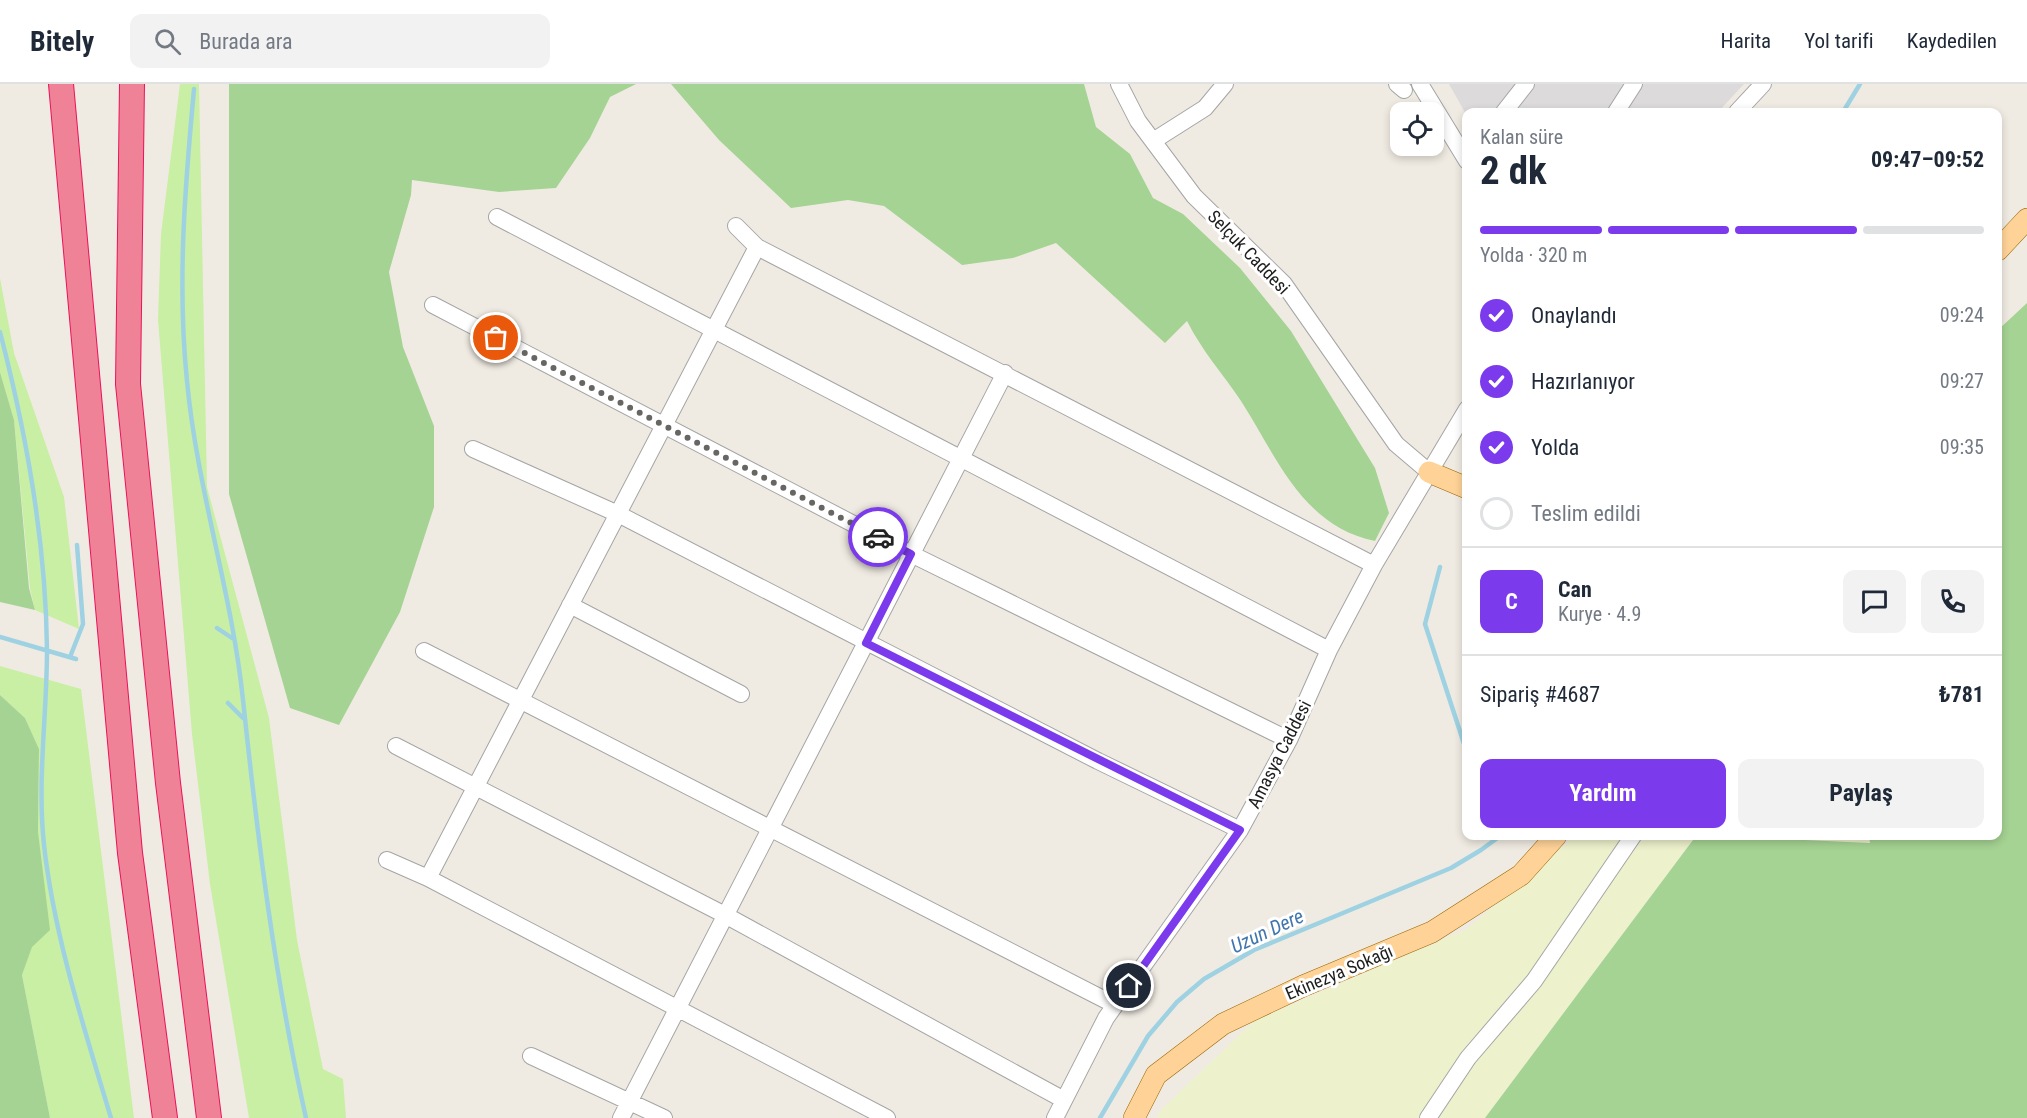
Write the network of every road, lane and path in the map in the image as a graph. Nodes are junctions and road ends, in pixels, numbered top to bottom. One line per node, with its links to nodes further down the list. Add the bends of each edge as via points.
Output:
1 (61, 84): 52 (highway, via 130,853)
2 (133, 84): 53 (highway, via 128,384 168,783)
3 (1119, 84): 12 (street, Selçuk Caddesi)
4 (1225, 84): 12 (street, via 1205,108)
5 (1526, 84): 9 (street)
6 (1634, 84): 10 (street)
7 (1763, 84): 11 (street)
8 (1407, 86): 13 (street)
9 (1507, 108)
10 (1619, 108)
11 (1741, 108)
12 (1153, 141): 26 (street, Selçuk Caddesi, via 1194,196 1284,284 1396,444)
13 (1462, 154)
14 (497, 217): 20 (street)
15 (2027, 219): 17 (main road)
16 (736, 225): 18 (street)
17 (2002, 246)
18 (757, 247): 20 (street); 21 (street)
19 (433, 305): 23 (street)
20 (714, 332): 23 (street); 25 (street)
21 (1005, 373): 25 (street); 30 (street)
22 (1462, 417): 26 (street, Amasya Caddesi)
23 (664, 426): 28 (street); 29 (street)
24 (473, 449): 28 (street)
25 (961, 459): 29 (street); 33 (street)
26 (1429, 472): 27 (main road); 30 (street, Amasya Caddesi)
27 (1462, 486)
28 (618, 514): 31 (street); 32 (street)
29 (911, 554): 32 (street); 37 (street)
30 (1374, 565): 33 (street, Amasya Caddesi)
31 (570, 605): 35 (street); 36 (street)
32 (866, 643): 40 (street); 41 (street)
33 (1329, 650): 37 (street, Amasya Caddesi)
34 (424, 651): 36 (street)
35 (741, 694)
36 (519, 702): 39 (street); 40 (street)
37 (1289, 740): 41 (street, Amasya Caddesi)
38 (396, 746): 39 (street)
39 (474, 788): 45 (street); 46 (street)
40 (769, 829): 46 (street); 47 (street)
41 (1240, 830): 47 (street, Amasya Caddesi)
42 (1553, 840): 58 (main road, Ekinezya Sokağı, via 1521,874 1432,932 1224,1024 1156,1075)
43 (1630, 840): 59 (street, via 1534,981 1468,1058)
44 (387, 861): 45 (street)
45 (428, 878): 48 (street)
46 (725, 915): 48 (street); 50 (street)
47 (1115, 1005): 50 (street, Amasya Caddesi)
48 (676, 1009): 51 (street); 56 (street)
49 (531, 1056): 51 (street)
50 (1064, 1100): 57 (street, Amasya Caddesi)
51 (631, 1101): 54 (street); 55 (street)
52 (165, 1118)
53 (209, 1118)
54 (621, 1118)
55 (664, 1118)
56 (887, 1118)
57 (1055, 1118)
58 (1134, 1118)
59 (1428, 1118)

